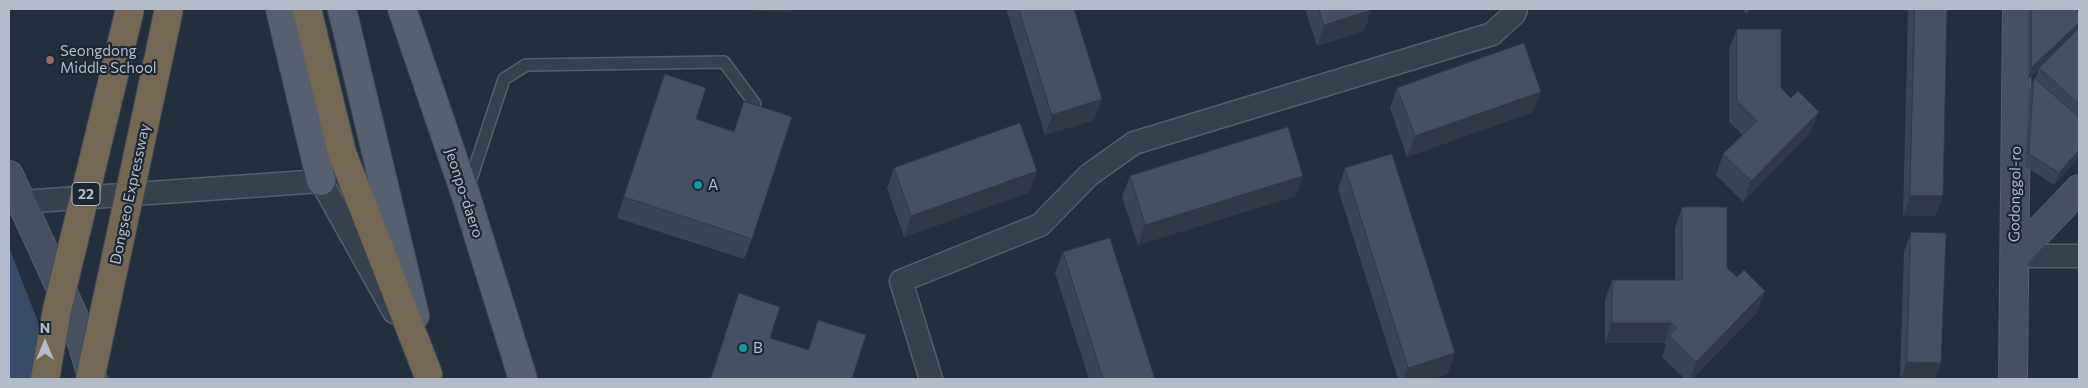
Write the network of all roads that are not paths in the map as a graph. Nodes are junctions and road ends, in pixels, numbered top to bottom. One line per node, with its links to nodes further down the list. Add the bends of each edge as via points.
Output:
1 (130, 9): 18 (highway, 22, bridge, via 57,310)
2 (169, 9): 19 (highway, Dongseo Expressway, bridge)
3 (280, 9): 11 (main road)
4 (307, 9): 17 (highway, via 342,153)
5 (342, 9): 17 (main road)
6 (402, 9): 13 (main road, Jeonpo-daero)
7 (1516, 9): 21 (street, via 1492,34 1134,143 1089,175 1040,225 901,281)
8 (2017, 9): 15 (street, Godonggol-ro)
9 (755, 104): 13 (lane, via 724,62 526,65 504,78)
10 (9, 175): 14 (street)
11 (321, 181): 14 (street); 17 (street)
12 (2079, 189): 15 (street)
13 (466, 196): 20 (main road, Jeonpo-daero)
14 (21, 202): 19 (street, via 76,322)
15 (2015, 256): 16 (street); 22 (street, Godonggol-ro)
16 (2079, 256)
17 (429, 377)
18 (45, 379)
19 (92, 379)
20 (523, 379)
21 (931, 379)
22 (2013, 379)

